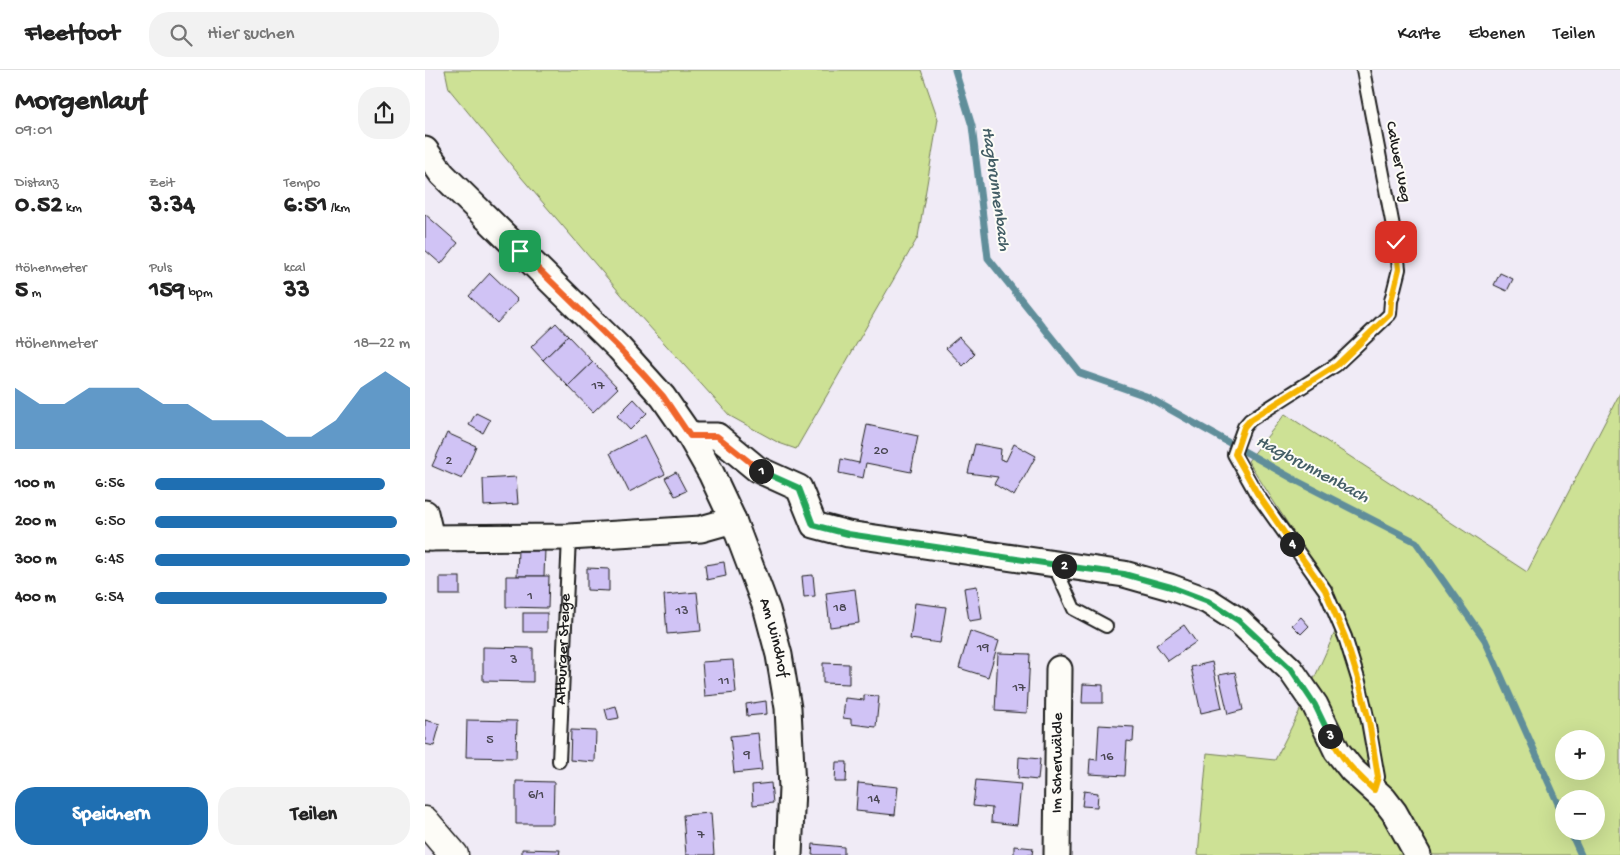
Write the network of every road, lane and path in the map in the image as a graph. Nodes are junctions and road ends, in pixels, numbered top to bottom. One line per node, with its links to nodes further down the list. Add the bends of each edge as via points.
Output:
1 (1363, 70): 12 (lane, Calwer Weg, via 1399,269 1390,314 1337,365 1250,420 1244,427 1235,454 1257,493 1325,590 1345,637 1369,721 1378,777)
2 (425, 150): 3 (street, Am Windhof, via 442,174 619,348 663,396)
3 (690, 436): 5 (street, Am Windhof); 8 (street, via 717,436 757,469 799,488 813,525 848,534)
4 (425, 512): 7 (street)
5 (733, 520): 6 (street, via 701,529); 15 (street, Am Windhof, via 767,610 785,690 792,788)
6 (569, 537): 7 (street); 11 (lane, Altburger Steige)
7 (428, 538)
8 (1054, 565): 9 (lane, via 1074,609); 12 (street, via 1124,574 1171,587 1208,601 1239,621 1291,669 1315,705 1337,751)
9 (1106, 626)
10 (1059, 669): 16 (street, Im Scherwäldle)
11 (559, 761)
12 (1374, 790): 17 (street, via 1394,812)
13 (425, 821): 14 (street)
14 (453, 855)
15 (789, 855)
16 (1057, 855)
17 (1418, 855)

